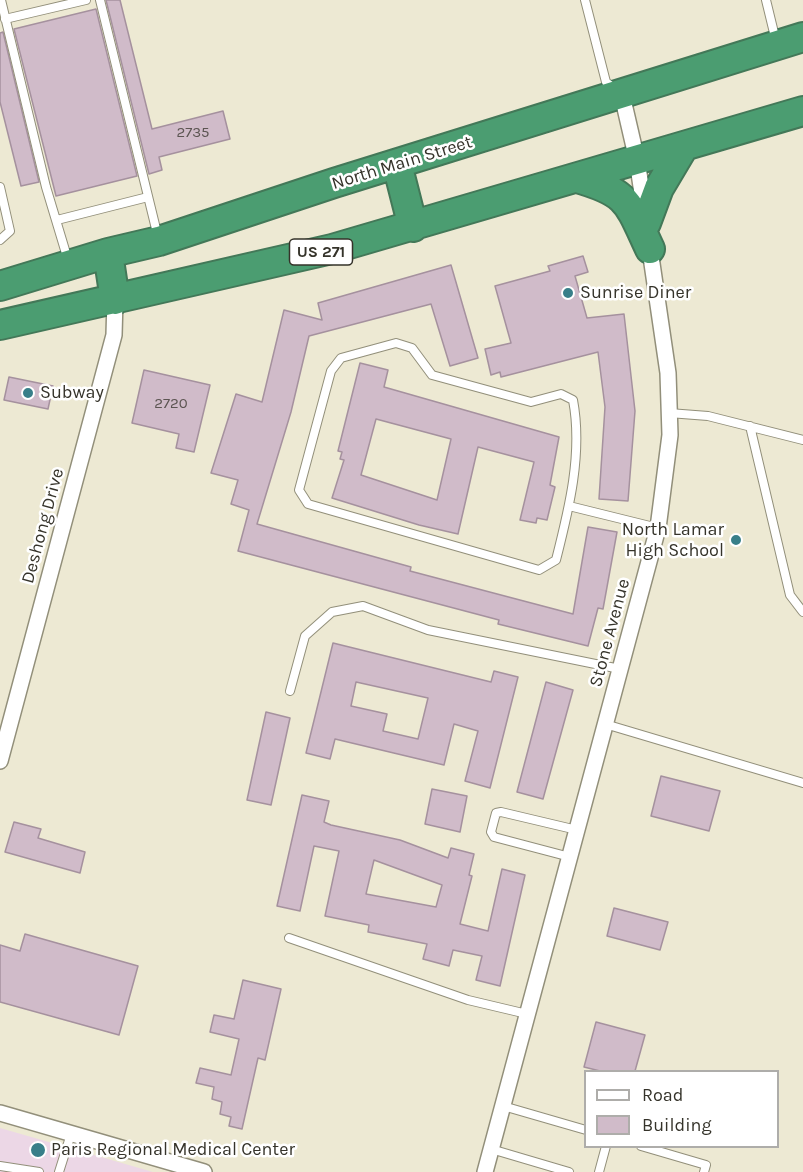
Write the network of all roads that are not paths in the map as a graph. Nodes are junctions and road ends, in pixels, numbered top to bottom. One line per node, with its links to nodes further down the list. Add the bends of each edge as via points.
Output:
1 (1, 0): 6 (lane)
2 (86, 0): 6 (lane)
3 (100, 0): 15 (lane)
4 (585, 0): 8 (lane, via 606,82)
5 (766, 0): 7 (lane)
6 (5, 19): 16 (lane)
7 (790, 41): 8 (highway, North Main Street)
8 (622, 95): 11 (street, Stone Avenue); 12 (highway, North Main Street)
9 (803, 111): 10 (highway, US 271)
10 (684, 146): 11 (highway, US 271); 18 (highway, via 659,188)
11 (637, 160): 13 (highway, US 271); 18 (street, Stone Avenue)
12 (397, 164): 17 (highway); 20 (highway, North Main Street)
13 (577, 178): 17 (highway, US 271); 18 (highway, via 613,190)
14 (0, 187): 19 (lane, via 10,231)
15 (148, 197): 16 (lane); 20 (lane)
16 (57, 220): 22 (lane)
17 (413, 227): 24 (highway, US 271)
18 (648, 236): 26 (street, Stone Avenue, via 668,373)
19 (0, 240)
20 (159, 241): 21 (highway, North Main Street)
21 (108, 253): 22 (highway, North Main Street); 24 (highway)
22 (69, 265): 23 (highway, North Main Street)
23 (0, 286)
24 (115, 300): 25 (highway, US 271); 35 (street, Deshong Drive, via 114,335)
25 (0, 325)
26 (669, 413): 27 (lane, via 708,416); 30 (street, Stone Avenue, via 670,435)
27 (750, 426): 28 (lane); 31 (lane, via 790,595)
28 (803, 440)
29 (569, 506): 29 (lane, via 578,425 573,400 561,394 531,402 432,375 412,348 396,343 341,358 331,370 299,490 308,504 539,570 555,560); 30 (lane)
30 (658, 528): 32 (street, Stone Avenue)
31 (803, 612)
32 (620, 669): 33 (lane, via 428,630 363,606 332,612 305,636); 34 (street, Stone Avenue)
33 (290, 691)
34 (605, 724): 36 (lane); 37 (street, Stone Avenue)
35 (0, 761)
36 (803, 783)
37 (577, 830): 38 (street, Stone Avenue); 38 (lane, via 501,812 496,813 491,832 494,837)
38 (570, 857): 40 (street, Stone Avenue)
39 (289, 938): 40 (lane, via 468,1000)
40 (527, 1014): 41 (street, Stone Avenue)
41 (503, 1106): 43 (lane); 47 (street, Stone Avenue)
42 (0, 1113): 44 (street)
43 (584, 1130)
44 (71, 1134): 51 (lane); 52 (street)
45 (606, 1148): 49 (lane)
46 (648, 1148): 55 (lane, via 706,1165)
47 (491, 1149): 53 (street, Stone Avenue); 54 (lane)
48 (0, 1166): 50 (lane)
49 (601, 1170)
50 (39, 1172)
51 (59, 1172)
52 (204, 1172)
53 (485, 1172)
54 (569, 1172)
55 (704, 1172)

